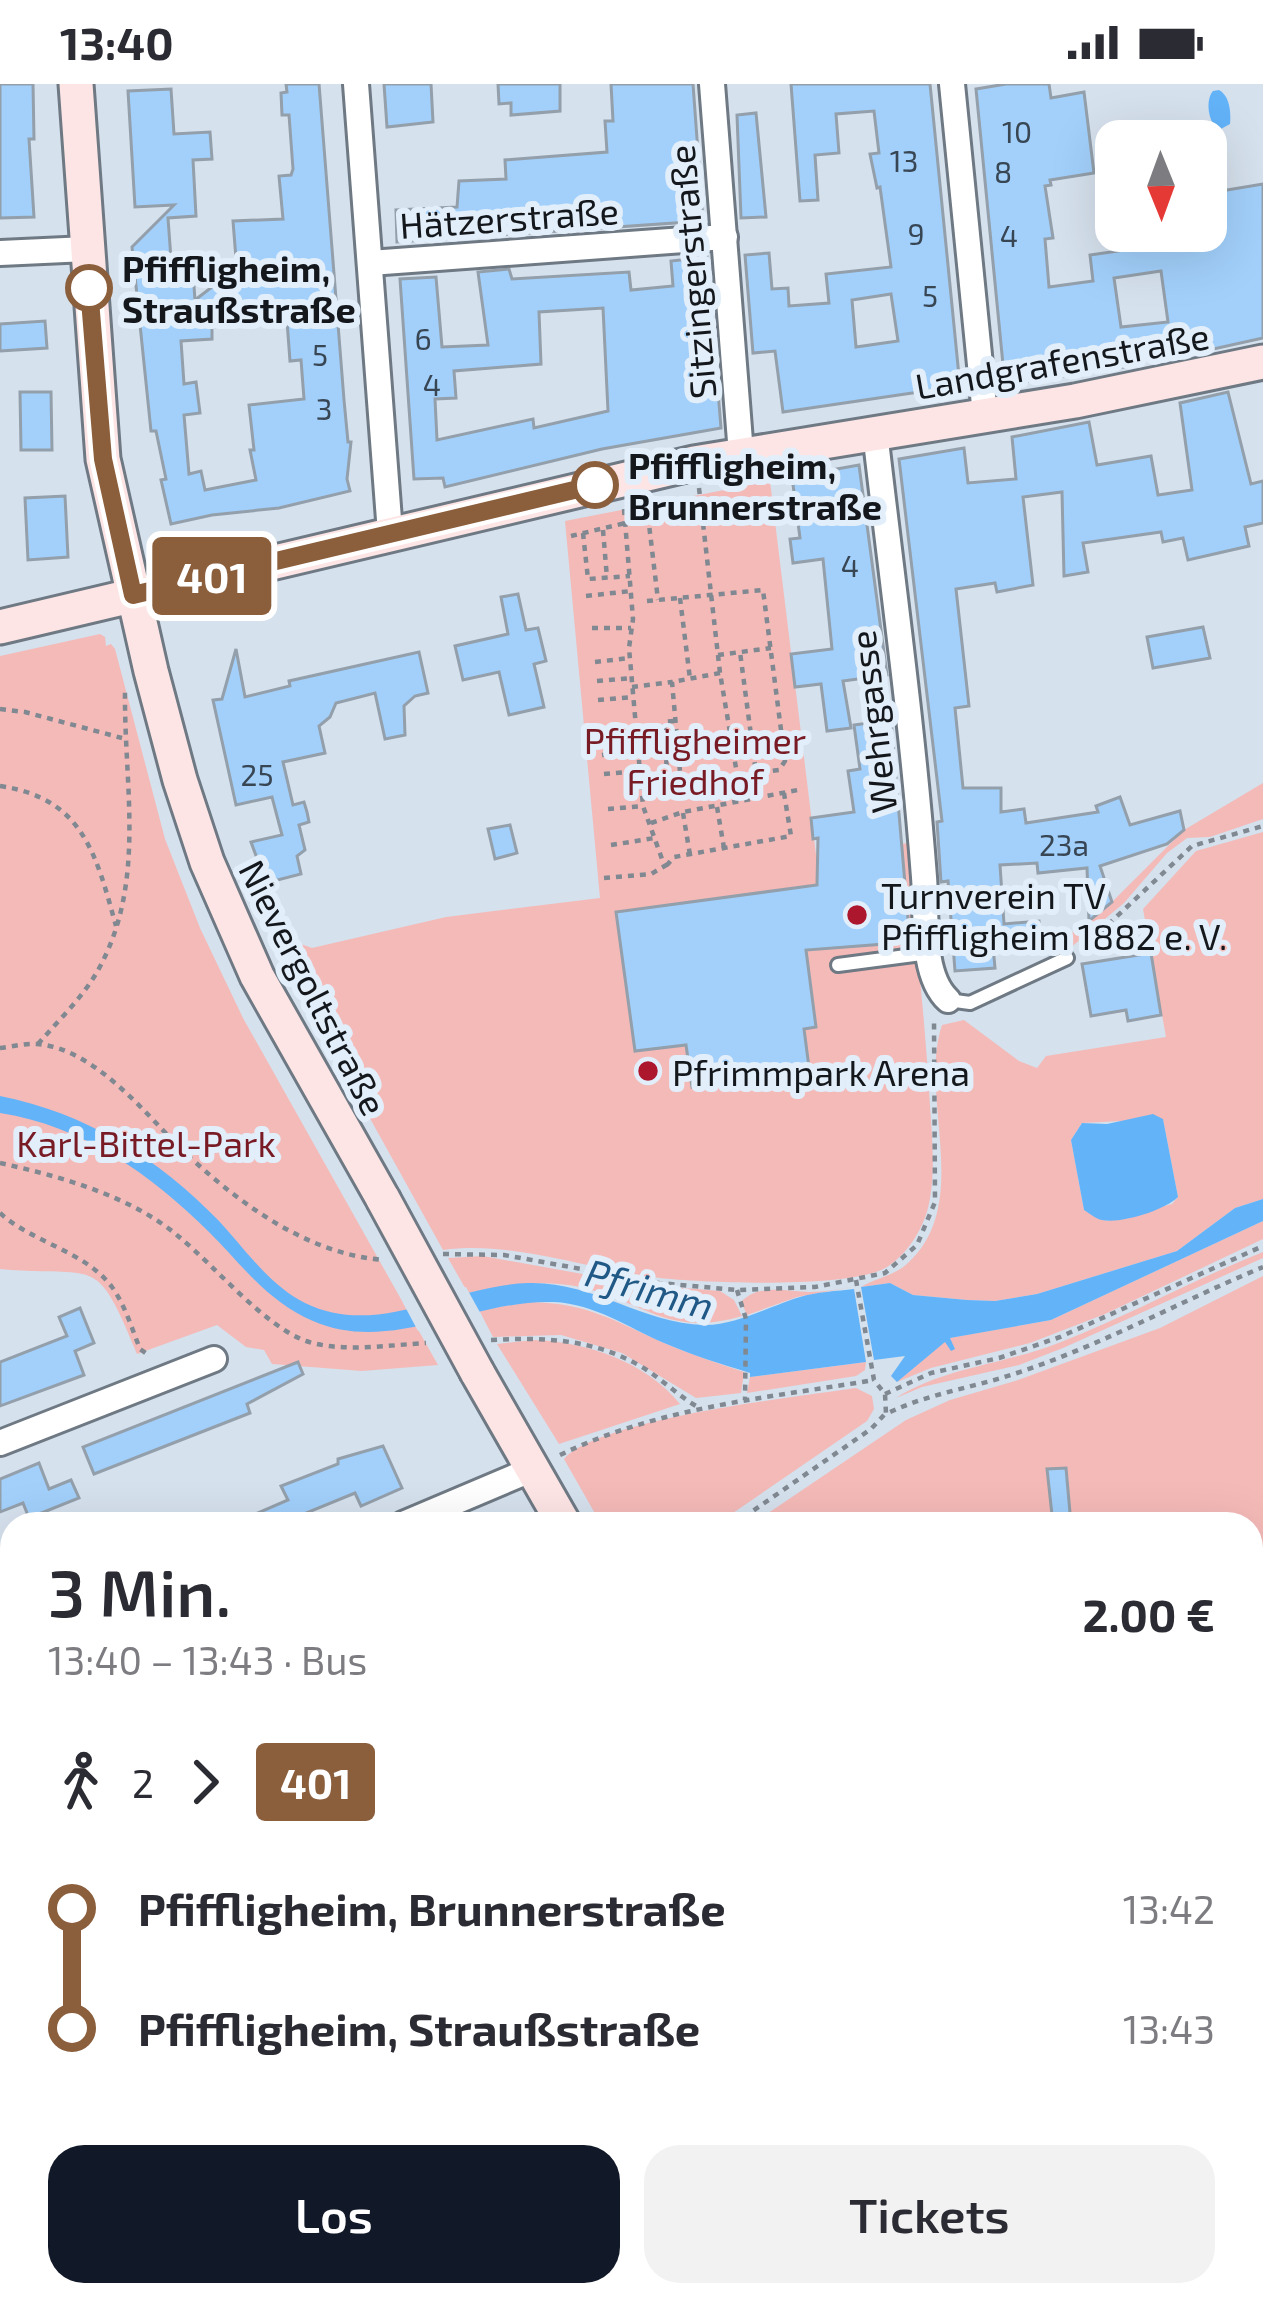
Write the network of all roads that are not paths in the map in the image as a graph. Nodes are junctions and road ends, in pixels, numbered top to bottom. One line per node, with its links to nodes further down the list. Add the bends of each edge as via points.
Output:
1 (76, 84): 6 (street, Nievergoltstraße)
2 (356, 84): 8 (street)
3 (712, 84): 5 (street, Sitzingerstraße)
4 (952, 84): 10 (street)
5 (725, 237): 8 (street, Hätzerstraße); 12 (street, Sitzingerstraße)
6 (87, 249): 7 (street); 14 (street, Nievergoltstraße, via 100,435)
7 (0, 253)
8 (370, 263): 13 (street)
9 (1263, 362): 10 (street, Landgrafenstraße)
10 (985, 415): 11 (street, Landgrafenstraße)
11 (874, 432): 12 (street, Landgrafenstraße); 16 (street, Wehrgasse)
12 (742, 454): 13 (street, Landgrafenstraße)
13 (391, 533): 14 (street, Landgrafenstraße)
14 (133, 595): 15 (street, Landgrafenstraße); 22 (street, Nievergoltstraße, bridge, via 180,780 225,907 296,1050)
15 (0, 627)
16 (930, 953): 18 (lane); 19 (street, Wehrgasse, via 934,981)
17 (1066, 958): 19 (lane, via 970,1003)
18 (838, 965)
19 (948, 1000)
20 (214, 1359): 21 (street)
21 (0, 1443)
22 (533, 1469): 23 (street); 24 (street, Nievergoltstraße)
23 (431, 1512)
24 (557, 1512)

